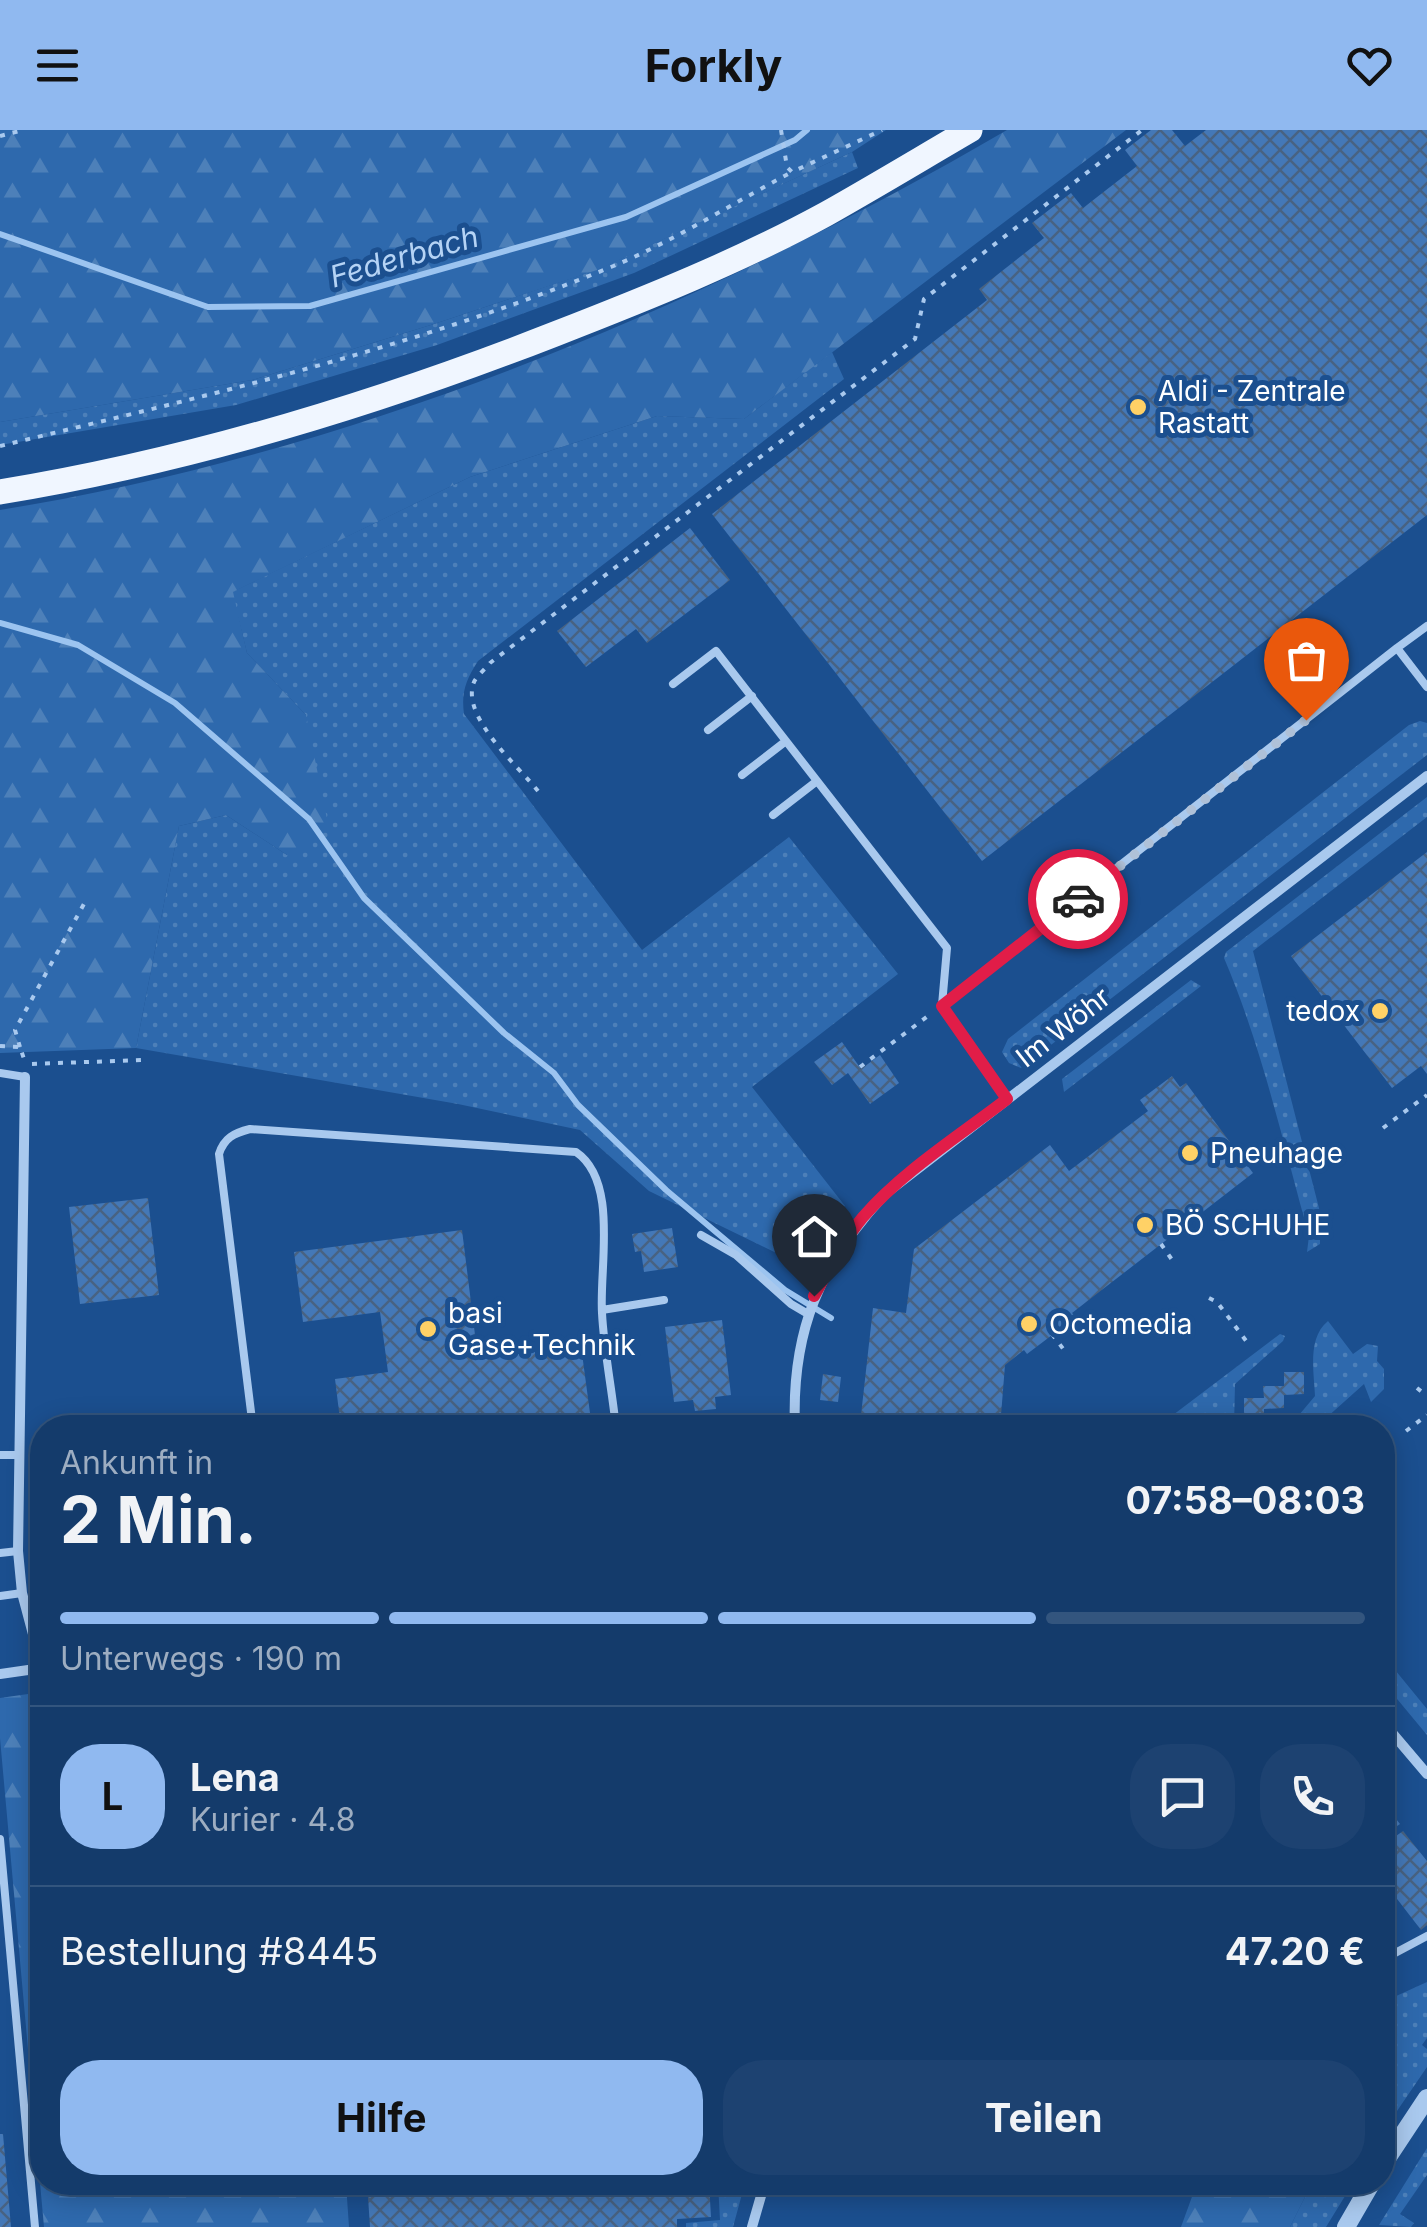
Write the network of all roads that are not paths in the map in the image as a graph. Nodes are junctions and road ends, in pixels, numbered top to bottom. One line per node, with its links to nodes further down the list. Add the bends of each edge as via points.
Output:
1 (970, 130): 2 (main road, via 806,224 637,303 446,376 240,439)
2 (0, 492)
3 (1427, 626): 4 (lane)
4 (1397, 648): 6 (lane); 14 (lane)
5 (673, 684): 7 (lane, via 716,651)
6 (1427, 687)
7 (752, 696): 8 (lane); 9 (lane)
8 (708, 730)
9 (786, 740): 10 (lane); 12 (lane)
10 (742, 775)
11 (1427, 776): 17 (street, Im Wöhr)
12 (817, 781): 13 (lane); 14 (lane, via 947,948)
13 (773, 815)
14 (942, 1006): 17 (lane)
15 (0, 1072): 16 (lane)
16 (25, 1077): 26 (street)
17 (1007, 1099): 21 (street, Im Wöhr, via 860,1220)
18 (701, 1235): 21 (lane)
19 (664, 1300): 20 (lane)
20 (602, 1310): 22 (lane, via 606,1237 595,1172 576,1152 235,1133 218,1154); 23 (lane)
21 (808, 1314): 24 (street, Im Wöhr, via 796,1363)
22 (250, 1415)
23 (614, 1415)
24 (795, 1415)
25 (0, 1454): 26 (lane)
26 (19, 1454): 27 (street)
27 (18, 1551): 28 (lane); 29 (street)
28 (0, 1554)
29 (22, 1592): 30 (lane); 31 (street)
30 (0, 1596)
31 (30, 1622)
32 (30, 1670): 33 (street)
33 (0, 1674)
34 (1395, 1736): 35 (street)
35 (1427, 1774)
36 (0, 1840): 41 (lane)
37 (1427, 1936): 38 (lane)
38 (1395, 1953)
39 (1427, 2098): 40 (street)
40 (1395, 2146)
41 (30, 2172)
42 (32, 2195): 45 (lane)
43 (761, 2195): 46 (street)
44 (1364, 2195): 47 (street)
45 (35, 2227)
46 (752, 2227)
47 (1346, 2227)

